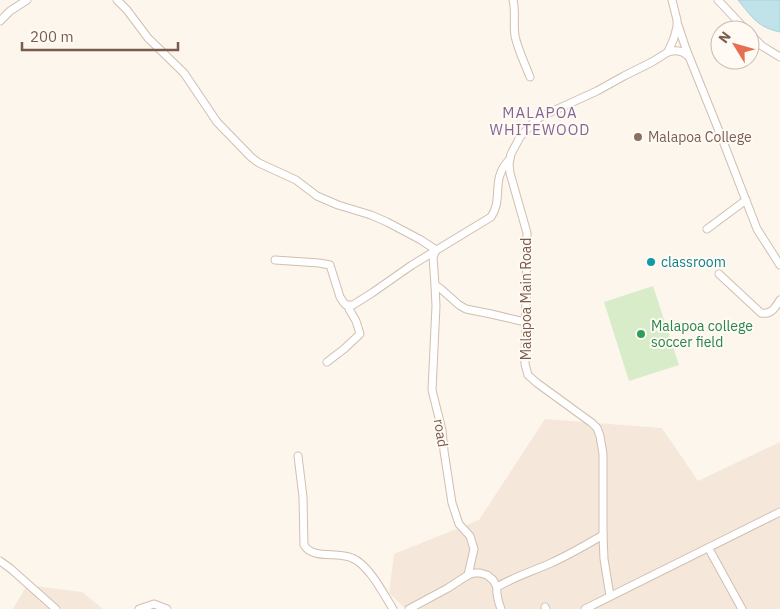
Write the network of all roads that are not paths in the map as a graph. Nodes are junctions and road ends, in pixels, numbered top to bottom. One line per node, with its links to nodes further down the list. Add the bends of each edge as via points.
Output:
1 (27, 0): 6 (street)
2 (117, 0): 17 (street, via 148,38 184,73 217,122 250,157 296,180 324,199 394,225)
3 (513, 0): 13 (street, via 516,38)
4 (672, 0): 7 (street)
5 (718, 0): 8 (street)
6 (0, 20)
7 (677, 20): 10 (street); 12 (street)
8 (737, 20)
9 (760, 44): 11 (street)
10 (668, 52): 12 (street, via 681,51); 14 (street, via 597,91 540,117 516,142)
11 (780, 57)
12 (691, 59): 15 (street)
13 (530, 77)
14 (510, 160): 17 (street, via 499,176 496,209 491,217); 24 (street, Malapoa Main Road, via 510,173 527,233)
15 (746, 200): 16 (street); 19 (street, via 757,228)
16 (707, 229)
17 (436, 250): 18 (street, via 353,305 344,303 340,297 330,265); 21 (street, road)
18 (275, 260)
19 (780, 265)
20 (719, 274): 22 (street, via 761,313 768,314)
21 (435, 285): 24 (street, via 466,309); 31 (street, road, via 432,390 442,430 452,503 459,524 470,536 474,549)
22 (780, 300)
23 (348, 309): 25 (street, via 360,334)
24 (525, 322): 28 (street, Malapoa Main Road, via 528,375 592,423 600,436 603,454)
25 (327, 362)
26 (298, 456): 37 (street, via 304,545 311,552 341,555 360,563)
27 (780, 512): 29 (street)
28 (602, 535): 32 (street, via 564,557); 33 (street, Malapoa Main Road)
29 (709, 549): 33 (street); 41 (street)
30 (0, 561): 34 (street)
31 (468, 575): 32 (street, via 487,575); 38 (street)
32 (497, 587): 39 (street)
33 (610, 596): 40 (street)
34 (56, 609)
35 (139, 609): 36 (street, via 154,604)
36 (167, 609)
37 (393, 609)
38 (409, 609)
39 (501, 609)
40 (585, 609)
41 (742, 609)

